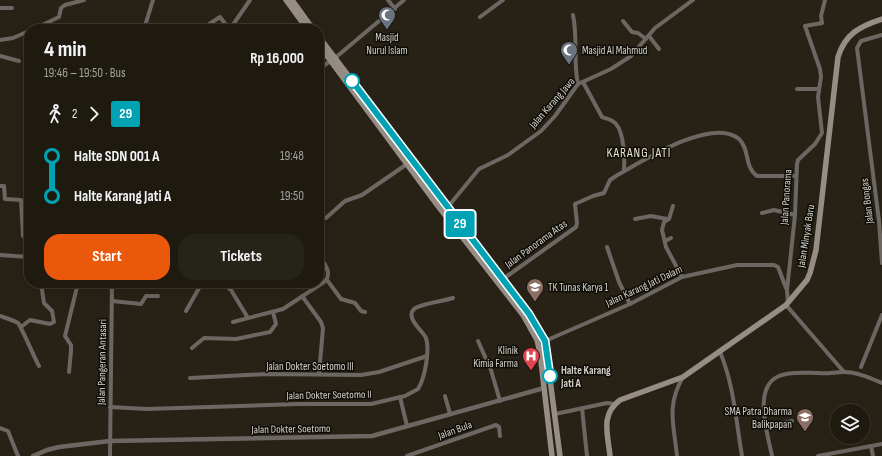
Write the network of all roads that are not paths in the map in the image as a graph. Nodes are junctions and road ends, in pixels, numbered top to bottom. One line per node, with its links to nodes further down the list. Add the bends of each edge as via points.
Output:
1 (84, 0): 18 (street, via 65,5 61,8 59,17)
2 (152, 0): 19 (street)
3 (250, 0): 22 (street)
4 (286, 0): 23 (main road)
5 (292, 0): 24 (main road)
6 (388, 0): 13 (street)
7 (404, 0): 13 (street)
8 (503, 0): 15 (street)
9 (693, 0): 27 (street, Jalan Karang Jawa, via 665,19)
10 (825, 0): 39 (street, Jalan Panorama, via 822,23 805,26 820,69)
11 (0, 8): 12 (street)
12 (12, 8)
13 (395, 9): 33 (street)
14 (573, 15): 37 (street)
15 (480, 17)
16 (882, 20): 75 (main road, Jalan Minyak Baru, via 859,28 840,48 813,264 807,280)
17 (623, 21): 27 (street, via 632,32)
18 (44, 24)
19 (145, 24)
20 (209, 24): 21 (street, via 220,17)
21 (226, 24)
22 (233, 24)
23 (303, 24)
24 (309, 24)
25 (24, 34): 28 (street)
26 (882, 35): 58 (street, Jalan Bongas, via 861,41 857,48)
27 (647, 37): 30 (street); 36 (street, Jalan Karang Jawa, via 637,51 622,62)
28 (0, 40)
29 (324, 45): 33 (main road)
30 (659, 48)
31 (324, 50): 33 (main road)
32 (0, 56): 34 (street)
33 (333, 60): 35 (street); 40 (main road); 45 (main road)
34 (19, 61)
35 (324, 66)
36 (583, 82): 37 (street, Jalan Karang Jawa); 41 (street, via 602,117 618,125 624,146)
37 (578, 84): 45 (street, Jalan Karang Jawa, via 541,131 508,155 479,169)
38 (796, 89): 39 (street)
39 (818, 89): 42 (street, Jalan Panorama, via 822,132 816,144 798,160)
40 (407, 164): 48 (street, via 362,196 345,201); 97 (main road, via 523,315 537,340)
41 (624, 171): 42 (street, Jalan Panorama Atas, via 672,146 696,137 721,132 741,142 751,171 757,176); 60 (street, Jalan Panorama Atas, via 610,180 604,194 575,204 577,223 571,231)
42 (796, 176): 47 (street, Jalan Panorama)
43 (0, 186): 51 (street, via 5,187 5,199 21,200)
44 (673, 206): 50 (street)
45 (447, 208): 60 (main road)
46 (762, 213): 47 (street, via 774,210)
47 (795, 215): 69 (street, Jalan Panorama)
48 (326, 218)
49 (635, 219): 50 (street, via 651,216)
50 (667, 219): 53 (street, via 662,230)
51 (23, 236)
52 (671, 238): 53 (street)
53 (665, 241): 59 (street)
54 (607, 247): 74 (street)
55 (0, 255): 56 (street)
56 (24, 257)
57 (324, 264): 61 (street, via 329,272)
58 (882, 264)
59 (682, 277): 69 (street, Jalan Karang Jati Dalam, via 737,265 774,266 778,268); 74 (street, Jalan Karang Jati Dalam)
60 (503, 279): 85 (main road)
61 (327, 280): 62 (street); 78 (street, via 341,299 355,303)
62 (324, 282)
63 (42, 288): 83 (street, via 44,303 52,311 54,322 50,324 30,320)
64 (77, 288): 91 (street, via 65,336 72,351)
65 (112, 288): 73 (street, Jalan Pangeran Antasari)
66 (199, 288): 76 (street)
67 (229, 288): 81 (street)
68 (314, 288): 71 (street)
69 (787, 290): 75 (street, Jalan Panorama)
70 (158, 296): 73 (street, via 146,296 141,304)
71 (302, 296): 77 (street, via 283,309); 93 (street, via 321,322)
72 (453, 298): 88 (street, Jalan Dokter Soetomo II, via 421,306 412,312 413,322 424,334 427,342)
73 (112, 301): 103 (street, Jalan Pangeran Antasari)
74 (630, 304): 85 (street, Jalan Karang Jati Dalam)
75 (787, 304): 87 (main road, Jalan Minyak Baru); 92 (street)
76 (186, 311)
77 (273, 312): 81 (street); 86 (street, via 276,324 270,332 236,339 204,338)
78 (365, 312)
79 (882, 315): 90 (street)
80 (0, 316): 83 (street, via 17,322)
81 (248, 318): 82 (street)
82 (233, 322)
83 (21, 327): 89 (street)
84 (478, 341): 100 (street, via 491,370)
85 (545, 341): 107 (main road)
86 (192, 348)
87 (720, 352): 95 (main road, Jalan Minyak Baru); 126 (street, via 732,390)
88 (427, 356): 93 (street, Jalan Dokter Soetomo III, via 379,372 361,375); 99 (street, Jalan Dokter Soetomo II, via 421,384 415,392)
89 (39, 366)
90 (861, 367)
91 (69, 372)
92 (844, 372): 96 (street); 110 (street, via 778,376 769,386 762,406)
93 (319, 374): 94 (street, Jalan Dokter Soetomo III)
94 (190, 378)
95 (683, 378): 101 (main road, Jalan Minyak Baru); 125 (street, via 673,399)
96 (882, 383)
97 (544, 388): 100 (street, Jalan Dokter Soetomo); 121 (main road)
98 (445, 396): 106 (street)
99 (400, 397): 103 (street, Jalan Dokter Soetomo II, via 371,404 147,409); 109 (street)
100 (500, 400): 106 (street, Jalan Dokter Soetomo)
101 (623, 400): 102 (main road, Jalan Minyak Baru); 105 (main road, Jalan Minyak Baru)
102 (614, 404): 104 (street); 105 (main road)
103 (110, 407): 113 (street, Jalan Pangeran Antasari)
104 (582, 408): 107 (street); 123 (street)
105 (609, 411): 124 (main road, via 607,420)
106 (450, 414): 109 (street, Jalan Dokter Soetomo)
107 (554, 414): 122 (main road)
108 (792, 421): 110 (street)
109 (407, 426): 113 (street, Jalan Dokter Soetomo, via 372,436)
110 (766, 427): 127 (street)
111 (0, 428): 117 (street, via 8,431)
112 (500, 436): 120 (street, Jalan Bula, via 499,427 496,425)
113 (110, 441): 118 (street, Jalan Dokter Soetomo, via 59,447); 119 (street, Jalan Pangeran Antasari)
114 (882, 444): 115 (street)
115 (871, 446): 116 (street); 129 (street)
116 (826, 455): 128 (street)
117 (18, 456)
118 (33, 456)
119 (110, 456)
120 (407, 456)
121 (552, 456)
122 (560, 456)
123 (587, 456)
124 (610, 456)
125 (677, 456)
126 (742, 456)
127 (772, 456)
128 (818, 456)
129 (873, 456)

